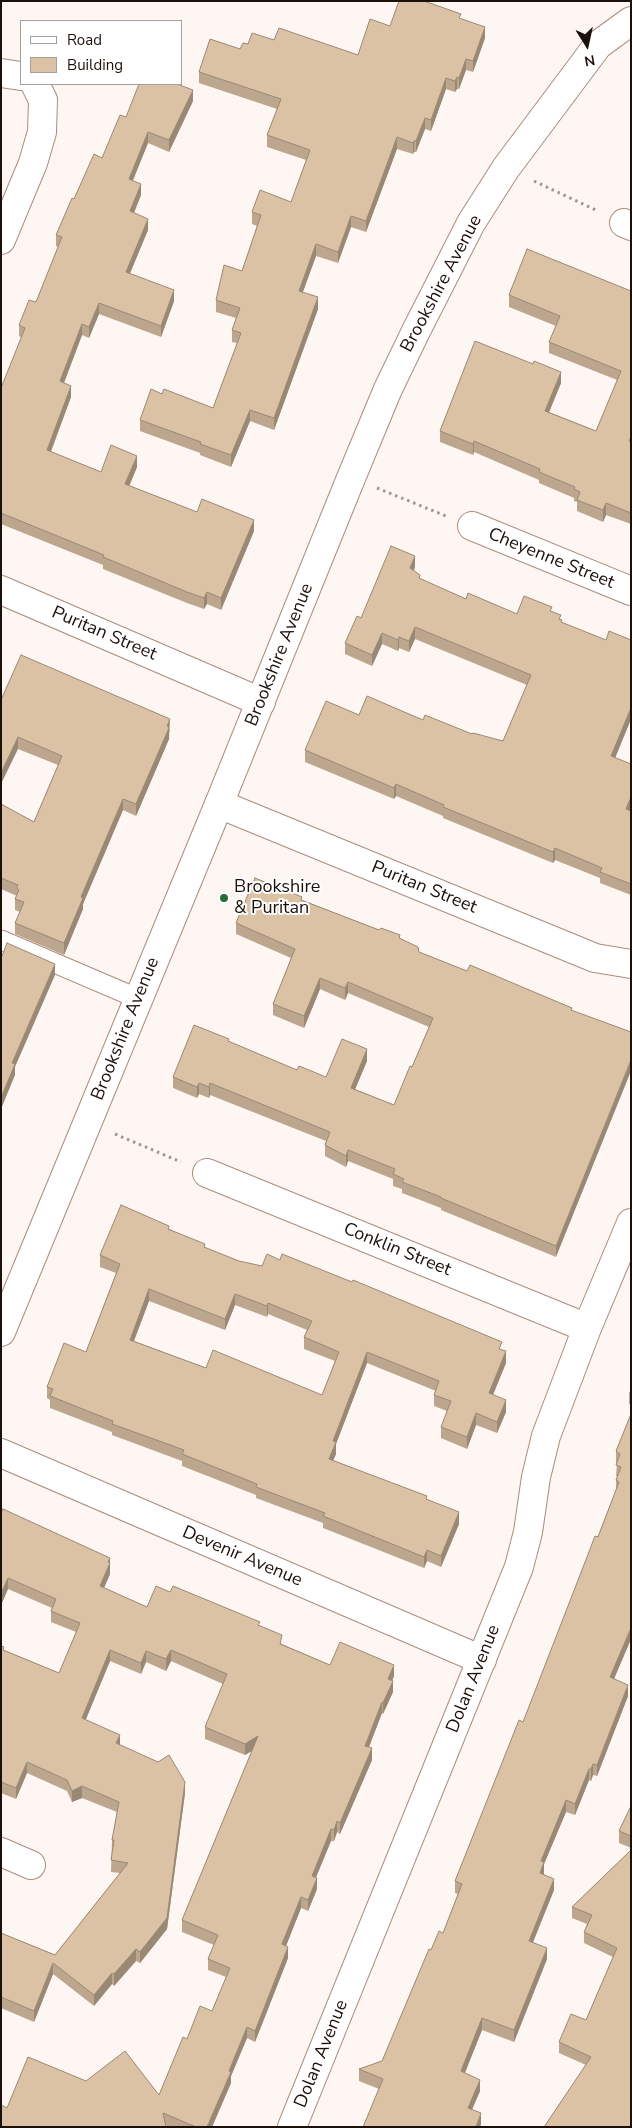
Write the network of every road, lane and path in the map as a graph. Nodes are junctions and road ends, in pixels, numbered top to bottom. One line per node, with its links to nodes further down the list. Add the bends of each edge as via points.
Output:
1 (631, 21): 5 (street, Brookshire Avenue, via 598,44)
2 (1, 73): 3 (street)
3 (20, 76)
4 (36, 85): 7 (street, via 43,100 42,132)
5 (506, 168): 6 (path); 8 (street, Brookshire Avenue, via 440,281 388,389)
6 (627, 224)
7 (1, 240)
8 (351, 478): 9 (path); 12 (street, Brookshire Avenue)
9 (472, 526): 11 (street, Cheyenne Street)
10 (1, 590): 12 (street, Puritan Street)
11 (631, 591)
12 (261, 702): 13 (street, Brookshire Avenue)
13 (219, 804): 15 (street, Puritan Street, via 596,958); 16 (street, Brookshire Avenue)
14 (1, 940): 16 (lane)
15 (631, 964)
16 (139, 999): 17 (street, Brookshire Avenue)
17 (88, 1123): 18 (path); 21 (street, Brookshire Avenue)
18 (207, 1172): 20 (street, Conklin Street)
19 (631, 1223): 20 (street, Dolan Avenue)
20 (587, 1328): 23 (street, Dolan Avenue, via 546,1436 519,1567)
21 (1, 1332)
22 (1, 1454): 23 (street, Devenir Avenue)
23 (482, 1660): 26 (street, Dolan Avenue)
24 (1, 1852): 25 (street)
25 (31, 1865)
26 (292, 2127)

